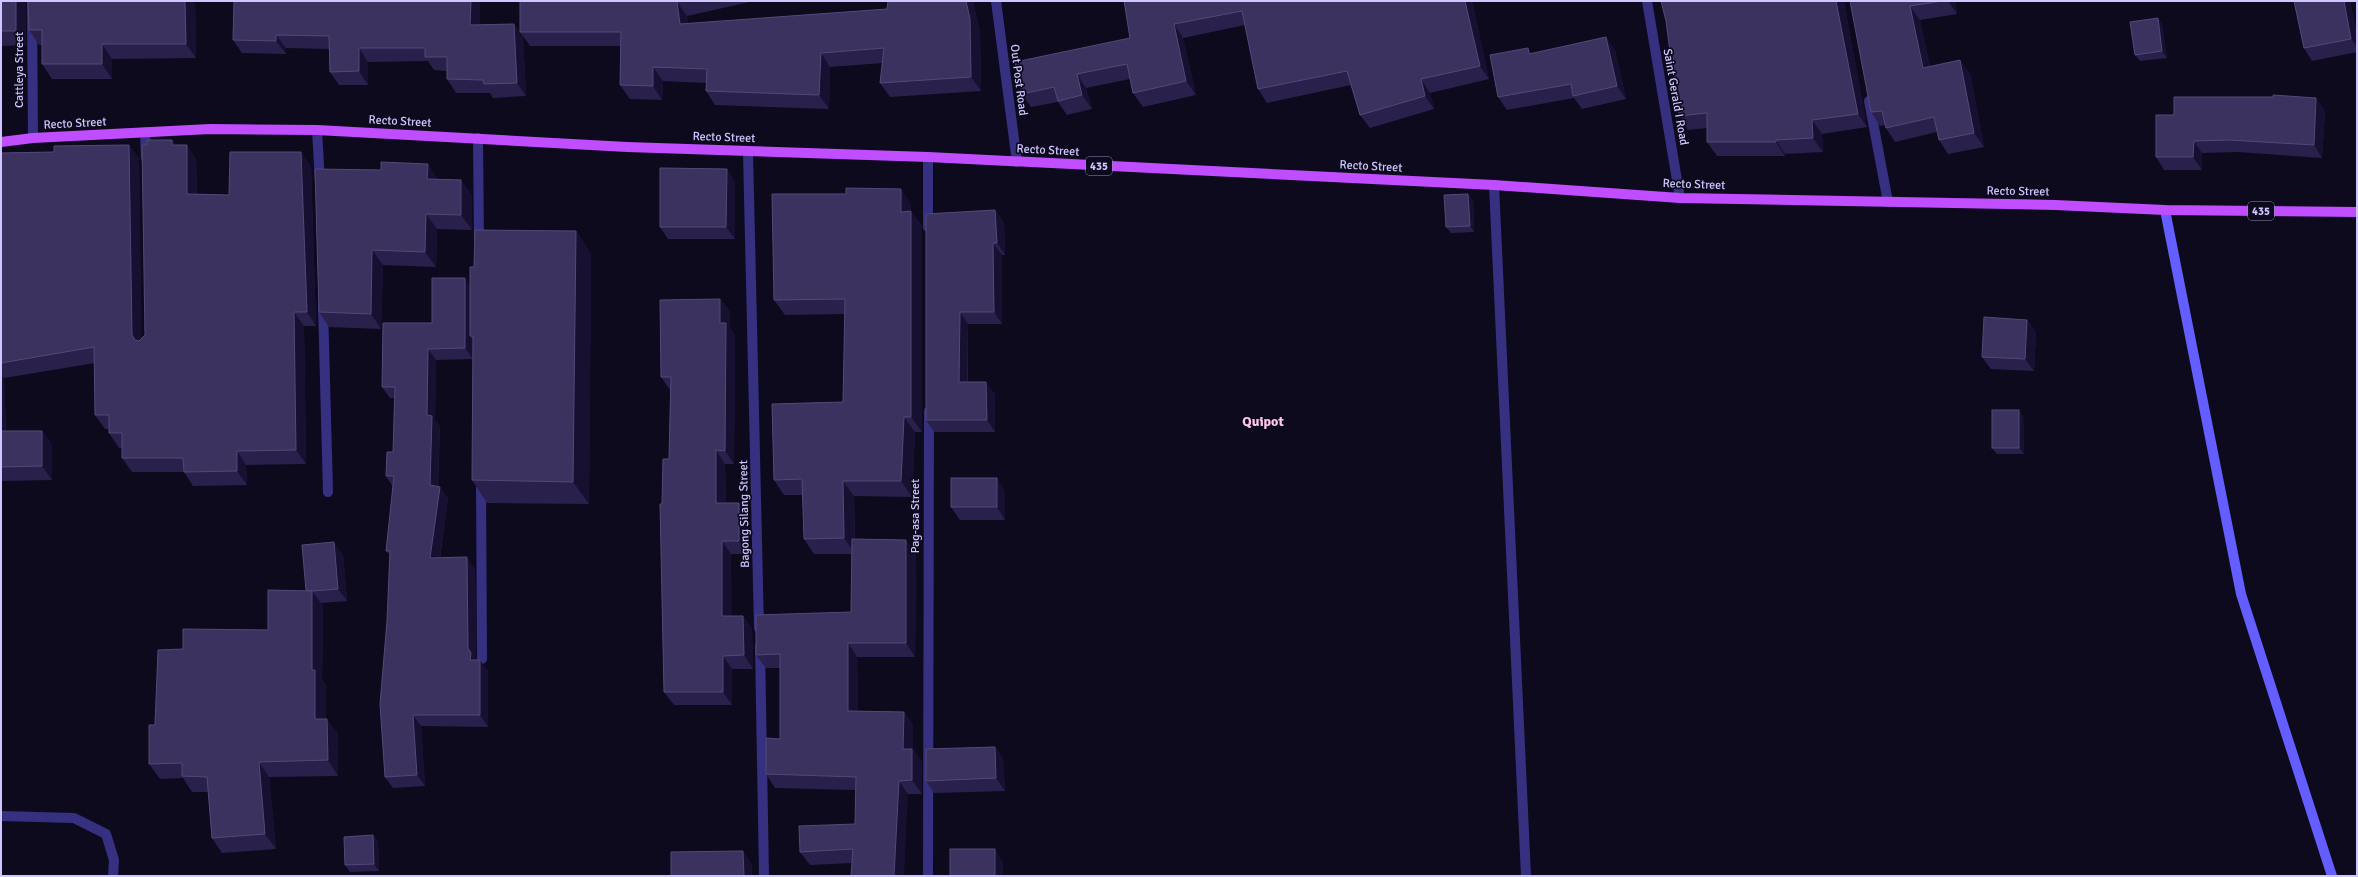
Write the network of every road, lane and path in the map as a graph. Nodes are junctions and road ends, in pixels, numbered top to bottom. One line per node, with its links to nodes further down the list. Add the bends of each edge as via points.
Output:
1 (32, 1): 7 (street, Cattleya Street)
2 (996, 1): 12 (street, Out Post Road)
3 (1647, 1): 16 (street, Saint Gerald I Road)
4 (1868, 94): 17 (street)
5 (317, 130): 6 (main road, Recto Street / 435, via 210,129); 8 (main road, Recto Street / 435); 15 (street)
6 (146, 132): 7 (main road, Recto Street / 435); 13 (street)
7 (33, 138): 9 (main road, Recto Street / 435)
8 (478, 138): 10 (main road, Recto Street / 435); 21 (street)
9 (1, 142)
10 (748, 152): 11 (main road, Recto Street / 435); 29 (street, Bagong Silang Street)
11 (928, 157): 12 (main road, Recto Street / 435); 20 (street)
12 (1017, 162): 14 (main road, Recto Street / 435)
13 (146, 171)
14 (1494, 184): 16 (main road, Recto Street / 435); 31 (street)
15 (321, 196)
16 (1680, 198): 17 (main road, Recto Street / 435)
17 (1888, 202): 18 (main road, Recto Street / 435)
18 (2165, 210): 19 (main road, 435); 32 (street, via 2241,594)
19 (2357, 212)
20 (928, 237)
21 (479, 256)
22 (323, 297): 25 (street)
23 (929, 403): 30 (street, Pag-asa Street)
24 (481, 469): 26 (street)
25 (328, 492)
26 (482, 659)
27 (1, 816): 28 (street, via 74,818 106,834 114,860)
28 (113, 876)
29 (764, 876)
30 (928, 876)
31 (1526, 876)
32 (2332, 876)

